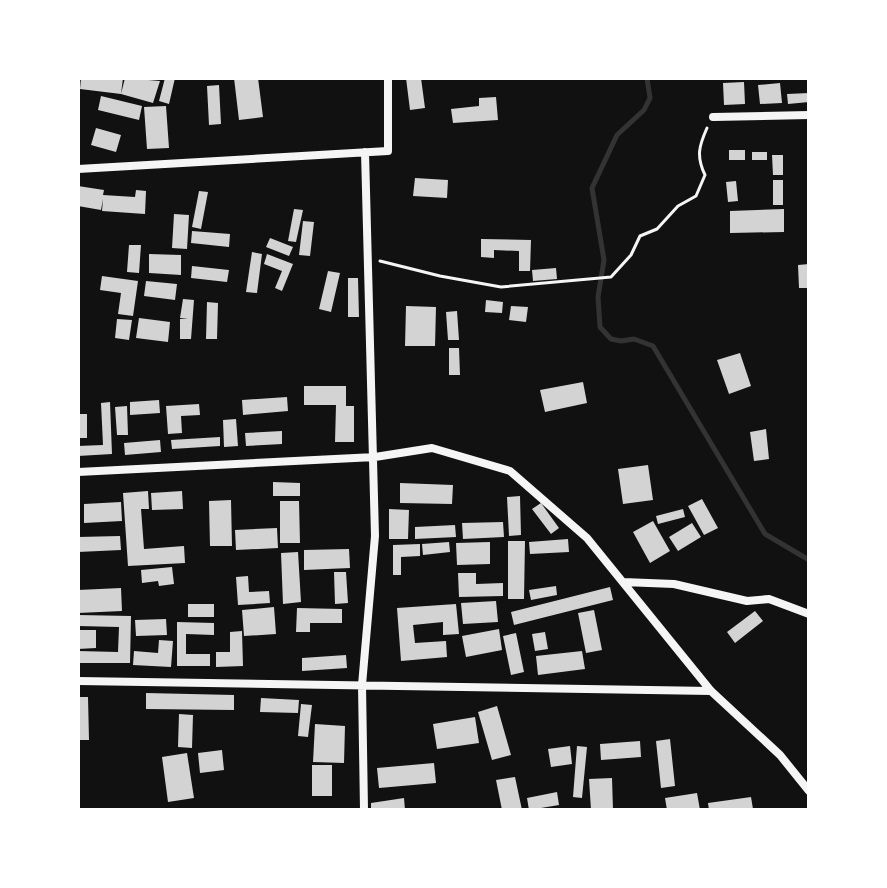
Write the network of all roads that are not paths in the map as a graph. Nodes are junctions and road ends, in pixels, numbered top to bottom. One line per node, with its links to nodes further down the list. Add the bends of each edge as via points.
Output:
1 (388, 78): 4 (street, via 388,151)
2 (809, 115): 3 (street)
3 (713, 117)
4 (365, 152): 5 (street); 6 (street)
5 (78, 169)
6 (375, 457): 7 (street); 8 (street, via 432,448 510,471 587,538); 11 (street, via 375,536)
7 (78, 472)
8 (623, 582): 9 (street, via 674,584 747,601 769,599); 12 (street)
9 (809, 614)
10 (78, 681): 11 (street)
11 (362, 685): 12 (street); 14 (street)
12 (711, 691): 13 (street, via 780,755)
13 (809, 791)
14 (364, 810)

